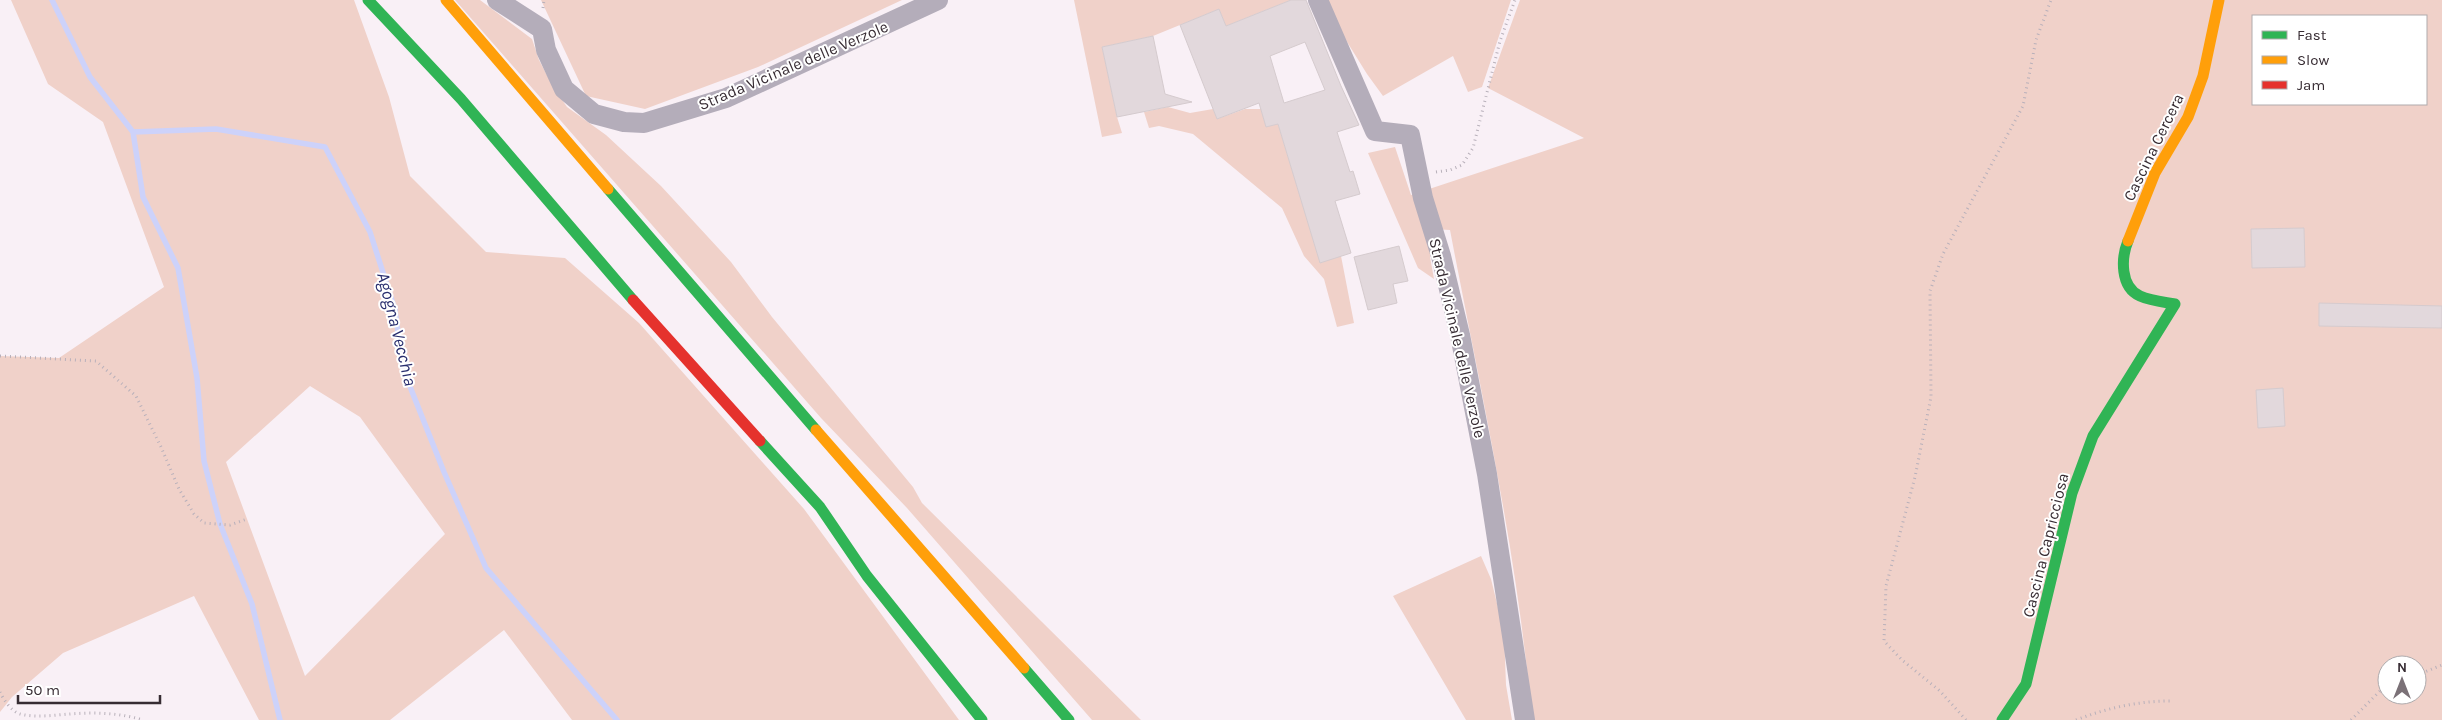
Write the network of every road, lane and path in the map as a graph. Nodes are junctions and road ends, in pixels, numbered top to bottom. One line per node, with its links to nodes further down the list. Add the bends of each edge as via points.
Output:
1 (368, 0): 19 (street, via 461,99 670,343 820,507 867,576)
2 (446, 0): 20 (street)
3 (496, 0): 4 (street, Strada Vicinale delle Verzole, via 542,29 546,50 564,89 594,114 624,122 644,123 726,98)
4 (938, 0)
5 (1318, 0): 9 (street, Strada Vicinale delle Verzole, via 1376,131 1410,135)
6 (1515, 0): 9 (path, via 1500,41 1473,148 1462,165)
7 (2051, 0): 22 (path, via 2036,40 2023,106 1944,254 1930,291 1932,397 1886,586 1884,641 1940,691)
8 (2219, 0): 10 (street, Cascina Cercera, via 2203,76 2188,117 2155,173 2123,254 2125,280 2139,296)
9 (1418, 174): 21 (street, Strada Vicinale delle Verzole, via 1456,317 1487,474)
10 (2175, 304): 23 (street, Cascina Capricciosa, via 2094,436 2072,493 2026,684)
11 (0, 356): 12 (path, via 96,361 136,396 194,514 204,523 212,524 230,525)
12 (247, 519)
13 (2442, 665): 14 (path)
14 (2427, 671)
15 (0, 692): 18 (path, via 18,714 125,714)
16 (2377, 694): 25 (path)
17 (2171, 702): 24 (path, via 2116,708)
18 (143, 720)
19 (982, 720)
20 (1069, 720)
21 (1525, 720)
22 (1966, 720)
23 (2002, 720)
24 (2076, 720)
25 (2351, 720)

